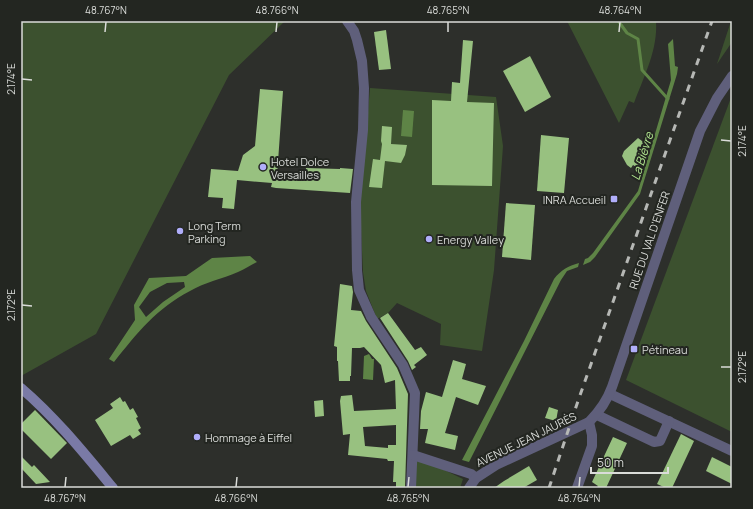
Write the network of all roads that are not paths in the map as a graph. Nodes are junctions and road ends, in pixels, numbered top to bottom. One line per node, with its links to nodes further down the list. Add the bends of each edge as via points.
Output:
1 (347, 21): 9 (street, via 357,40 364,88 356,202 359,290 371,317 403,365 416,393)
2 (732, 76): 4 (street, RUE DU VAL D'ENFER, via 700,131)
3 (21, 388): 11 (main road, via 66,431)
4 (610, 394): 5 (street, RUE DU VAL D'ENFER); 6 (street)
5 (597, 415): 6 (street, via 654,442 660,441); 7 (street, AVENUE JEAN JAURÈS)
6 (669, 421): 8 (street)
7 (589, 422): 10 (street, AVENUE JEAN JAURÈS, via 496,465); 14 (street, via 592,446)
8 (732, 451)
9 (413, 455): 10 (street, via 471,474); 12 (street)
10 (476, 478): 13 (street, AVENUE JEAN JAURÈS)
11 (113, 488)
12 (411, 488)
13 (469, 488)
14 (576, 488)

